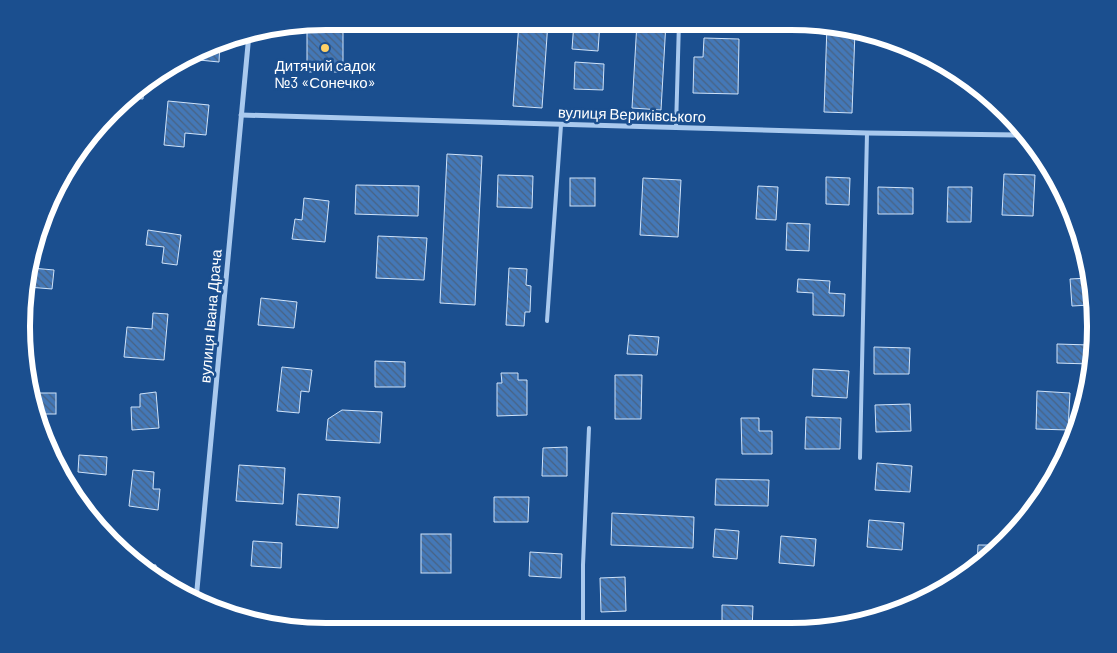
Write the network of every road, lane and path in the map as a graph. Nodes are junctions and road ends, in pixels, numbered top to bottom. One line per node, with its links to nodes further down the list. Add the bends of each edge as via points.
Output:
1 (680, 30): 5 (lane)
2 (248, 41): 3 (street, вулиця Івана Драча)
3 (241, 115): 4 (street, вулиця Вериківського); 11 (street, вулиця Івана Драча)
4 (561, 125): 5 (street, вулиця Вериківського); 8 (lane)
5 (676, 128): 6 (street, вулиця Вериківського)
6 (867, 133): 7 (street, вулиця Вериківського); 10 (lane)
7 (1016, 135)
8 (547, 322)
9 (589, 428): 12 (lane)
10 (860, 458)
11 (197, 593)
12 (583, 623)

